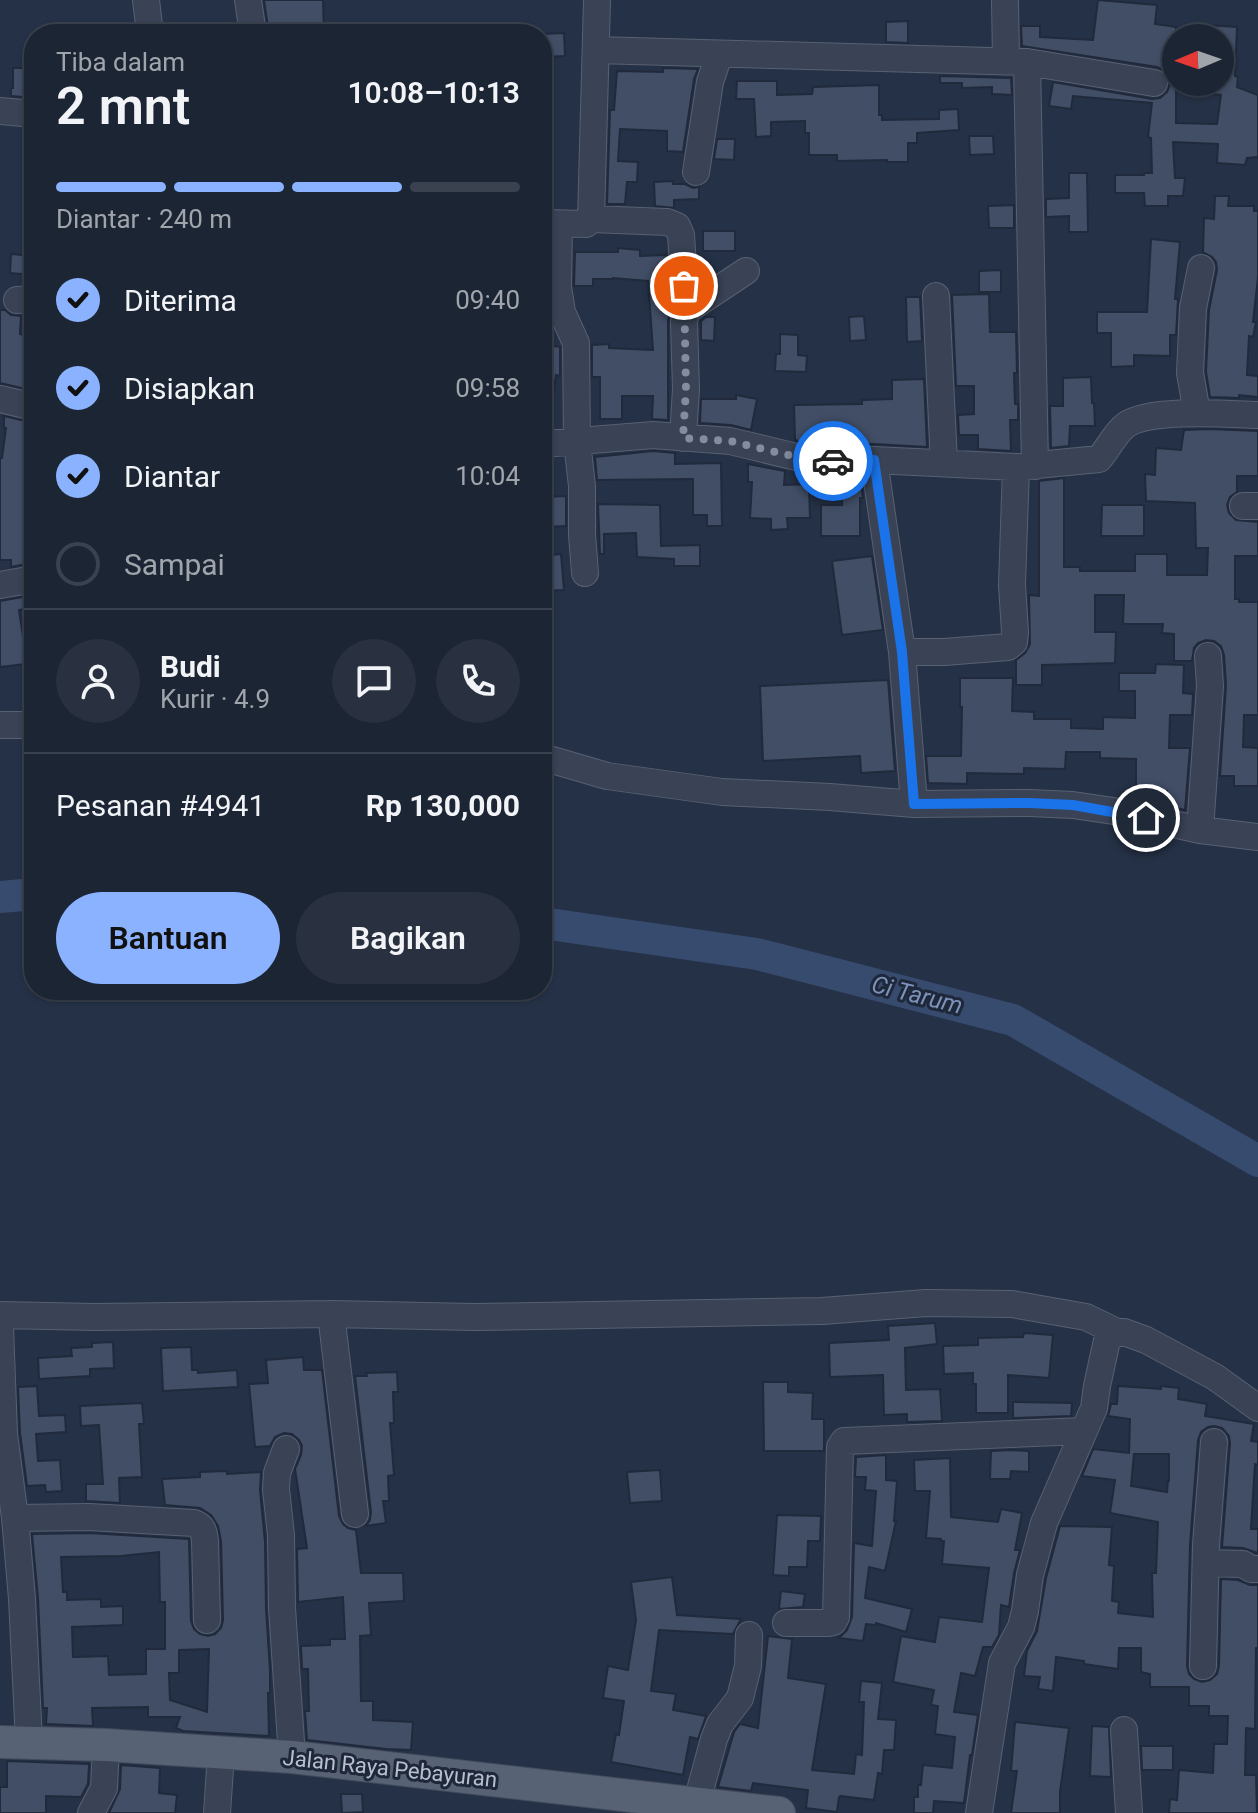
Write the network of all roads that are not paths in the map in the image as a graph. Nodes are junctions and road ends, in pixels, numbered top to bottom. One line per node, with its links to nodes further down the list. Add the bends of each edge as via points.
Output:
1 (146, 0): 5 (street)
2 (248, 0): 6 (street)
3 (597, 0): 7 (street)
4 (1005, 0): 9 (street)
5 (149, 24)
6 (252, 24)
7 (596, 50): 8 (street); 14 (street)
8 (719, 55): 9 (street); 13 (street)
9 (1017, 62): 10 (street); 30 (street)
10 (1154, 83)
11 (0, 111): 12 (street)
12 (24, 113)
13 (696, 172)
14 (591, 219): 15 (street, via 586,224); 20 (street, via 677,226)
15 (552, 224)
16 (552, 240): 26 (street, via 562,312 576,343)
17 (1201, 268): 23 (street, via 1190,373)
18 (746, 271): 20 (street)
19 (936, 296): 29 (street)
20 (686, 311): 25 (street)
21 (0, 399): 22 (street)
22 (24, 405)
23 (1197, 413): 24 (street); 30 (street, via 1128,423 1099,459)
24 (1258, 415)
25 (683, 438): 26 (street, via 653,435); 28 (street, via 730,441 817,462)
26 (577, 442): 27 (street); 31 (street)
27 (552, 443)
28 (874, 460): 29 (street); 34 (street)
29 (944, 463): 30 (street)
30 (1025, 467): 34 (street, via 1012,585 1014,642 1008,647)
31 (585, 573)
32 (24, 581): 33 (street)
33 (0, 585)
34 (902, 652): 39 (street)
35 (1208, 656): 40 (street)
36 (1, 720): 37 (street)
37 (24, 723)
38 (552, 760): 39 (street, via 607,776 722,792)
39 (914, 804): 40 (street, via 1073,805)
40 (1200, 830): 41 (street)
41 (1258, 837)
42 (331, 1314): 43 (street); 45 (street, via 489,1317 1012,1304 1086,1317); 50 (street)
43 (0, 1315)
44 (0, 1326): 51 (street, via 4,1434)
45 (1117, 1332): 46 (street, via 1146,1340 1215,1377); 47 (street, via 1106,1343 1094,1408)
46 (1258, 1408)
47 (1084, 1431): 55 (street, via 844,1441 836,1617 831,1623); 67 (street, via 1044,1523 1025,1611 1002,1663)
48 (1214, 1442): 52 (street)
49 (286, 1449): 62 (street, via 276,1489)
50 (355, 1514)
51 (15, 1518): 54 (street, via 199,1525 205,1541); 59 (street, via 22,1599)
52 (1206, 1563): 53 (street); 57 (street)
53 (1258, 1569)
54 (207, 1620)
55 (786, 1623)
56 (749, 1635): 63 (street, via 740,1698 720,1724)
57 (1203, 1666)
58 (1124, 1730): 68 (street)
59 (14, 1742): 60 (main road, Jalan Raya Pebayuran)
60 (106, 1745): 61 (main road, Jalan Raya Pebayuran); 64 (street, via 104,1788)
61 (221, 1754): 62 (main road, Jalan Raya Pebayuran); 65 (street)
62 (292, 1757): 63 (main road, Jalan Raya Pebayuran)
63 (696, 1805): 66 (main road, Jalan Raya Pebayuran)
64 (91, 1813)
65 (217, 1813)
66 (779, 1813)
67 (979, 1813)
68 (1129, 1813)

